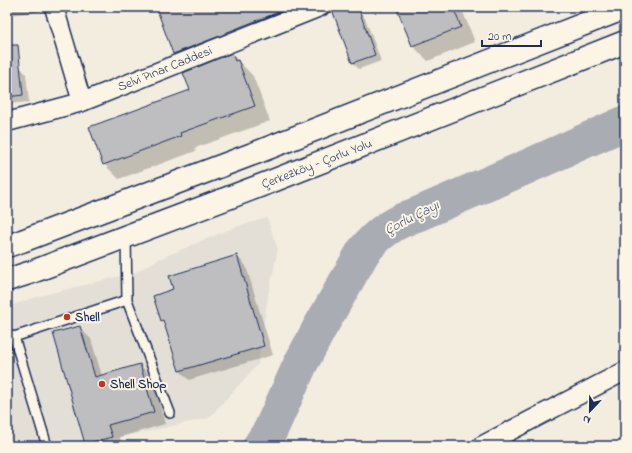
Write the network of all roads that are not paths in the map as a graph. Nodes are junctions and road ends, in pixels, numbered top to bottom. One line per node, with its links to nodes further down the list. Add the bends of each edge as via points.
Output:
1 (54, 7): 5 (street)
2 (320, 7): 5 (street, Selvi Pınar Caddesi)
3 (625, 8): 8 (main road, via 243,158)
4 (625, 42): 7 (main road, Çerkezköy - Çorlu Yolu)
5 (82, 102): 6 (street, Selvi Pınar Caddesi)
6 (7, 122)
7 (126, 236): 9 (main road, Çerkezköy - Çorlu Yolu); 10 (lane)
8 (7, 246)
9 (7, 280)
10 (127, 300): 11 (lane); 13 (lane)
11 (10, 335): 14 (lane)
12 (625, 371): 15 (street)
13 (170, 412)
14 (47, 446)
15 (481, 446)

